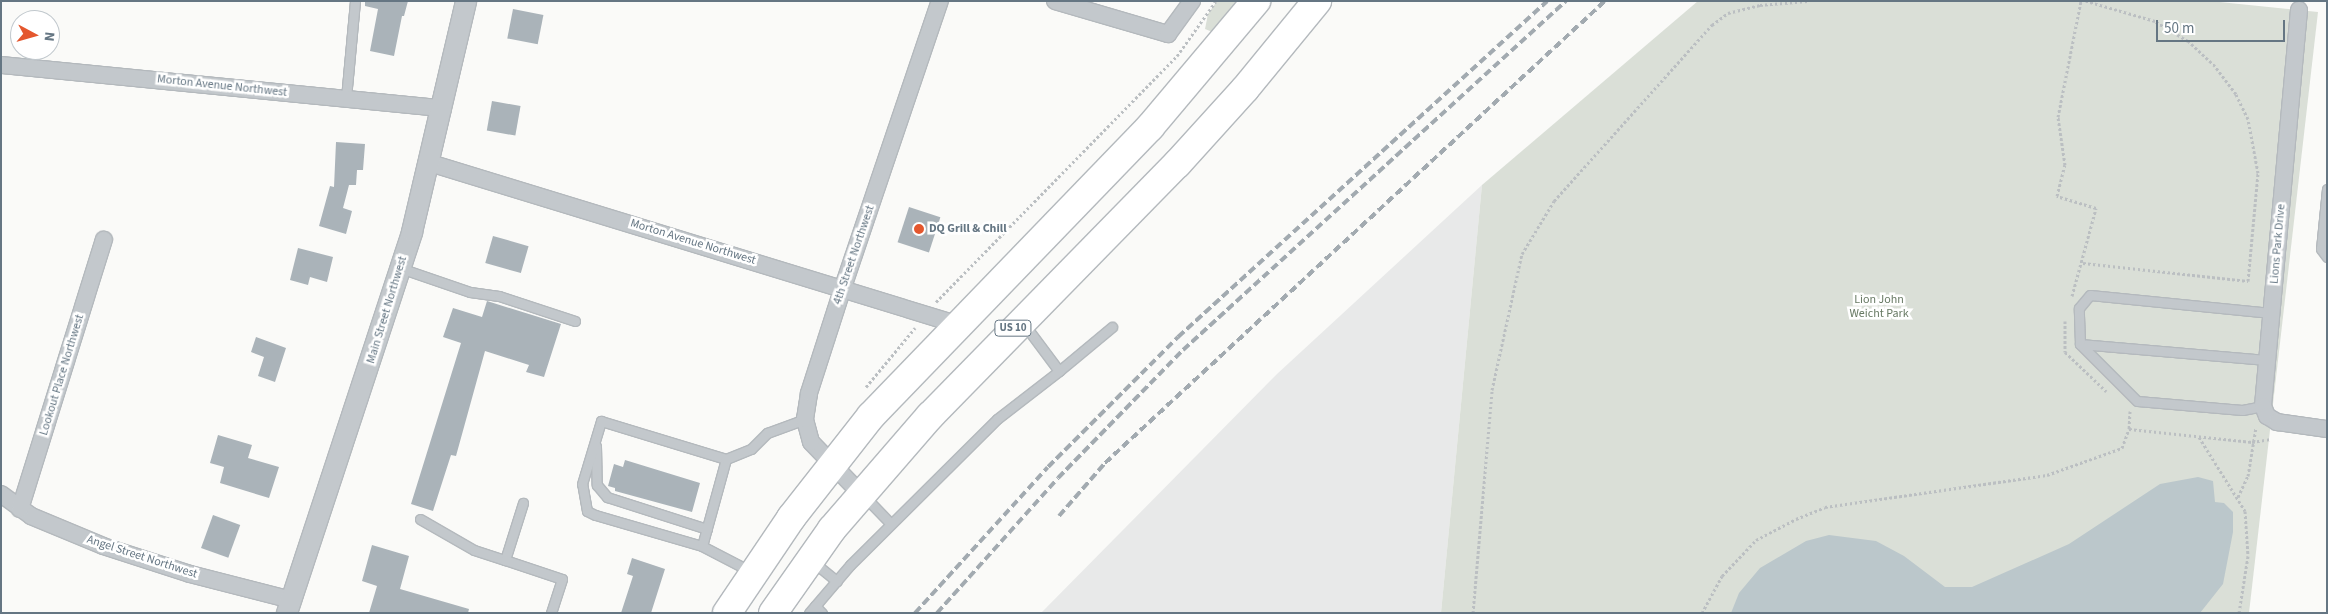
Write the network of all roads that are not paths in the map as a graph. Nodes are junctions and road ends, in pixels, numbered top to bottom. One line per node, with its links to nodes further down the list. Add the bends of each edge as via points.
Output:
1 (355, 1): 11 (lane)
2 (466, 1): 12 (street, Main Street Northwest)
3 (940, 1): 18 (street, 4th Street Northwest)
4 (1055, 1): 8 (street)
5 (1192, 1): 8 (street, via 1168,34)
6 (1256, 1): 22 (highway, via 1150,127)
7 (1316, 1): 20 (highway, US 10, via 1204,135)
8 (1083, 5)
9 (2299, 6): 19 (street, Lions Park Drive)
10 (1, 64): 11 (street, Morton Avenue Northwest)
11 (346, 98): 12 (street, Morton Avenue Northwest)
12 (443, 108): 13 (street, Main Street Northwest)
13 (430, 163): 17 (street, Main Street Northwest); 18 (street, Morton Avenue Northwest)
14 (2327, 189): 16 (lane, via 2322,249)
15 (104, 240): 36 (street, Lookout Place Northwest)
16 (2327, 257)
17 (400, 268): 21 (lane, via 470,292 499,296); 45 (street, Main Street Northwest)
18 (843, 287): 22 (street, Morton Avenue Northwest); 28 (street, 4th Street Northwest, via 809,393)
19 (2271, 313): 24 (lane, via 2090,295 2080,308); 25 (street, Lions Park Drive)
20 (1021, 320): 26 (lane); 34 (highway, US 10)
21 (575, 321)
22 (956, 324): 32 (highway)
23 (1112, 327): 26 (lane)
24 (2080, 344): 25 (lane); 27 (lane, via 2137,401 2242,410)
25 (2266, 360): 27 (street, Lions Park Drive)
26 (1059, 371): 38 (lane, via 997,419)
27 (2263, 406): 29 (street, via 2267,416 2277,422)
28 (805, 419): 31 (lane, via 767,433 751,449); 32 (street, 4th Street Northwest, via 811,442)
29 (2327, 428)
30 (595, 440): 31 (lane, via 601,421); 39 (lane, via 596,485 602,493); 40 (lane, via 582,484 587,511)
31 (726, 459): 39 (lane)
32 (832, 463): 34 (street, 4th Street Northwest); 43 (highway)
33 (1, 494): 36 (street, Angel Street Northwest)
34 (861, 494): 38 (lane); 41 (highway, US 10)
35 (523, 503): 42 (lane)
36 (20, 509): 45 (street, Angel Street Northwest, via 49,526)
37 (420, 518): 42 (lane, via 474,550)
38 (891, 524): 44 (lane)
39 (707, 528): 40 (lane)
40 (702, 546): 43 (lane)
41 (810, 559): 44 (lane); 49 (highway, US 10)
42 (505, 560): 47 (lane, via 562,579)
43 (753, 573): 48 (highway)
44 (837, 580): 46 (lane)
45 (289, 606)
46 (812, 609): 50 (lane)
47 (551, 613)
48 (727, 613)
49 (772, 613)
50 (822, 613)

